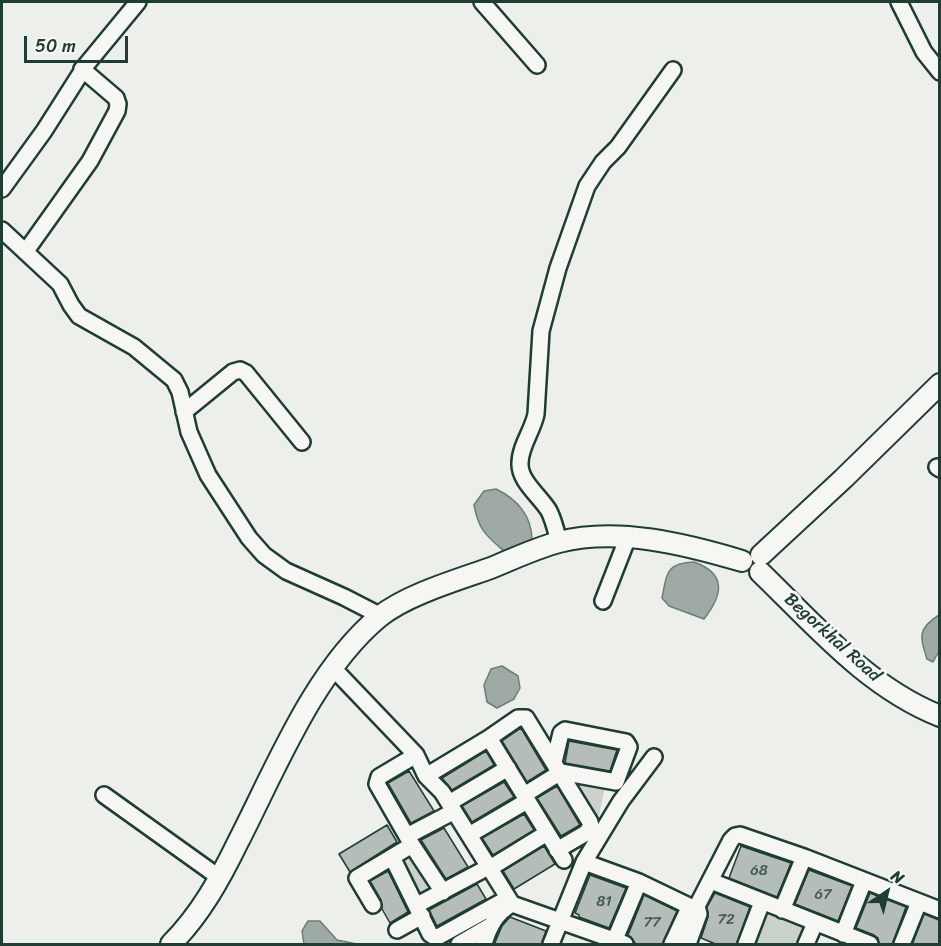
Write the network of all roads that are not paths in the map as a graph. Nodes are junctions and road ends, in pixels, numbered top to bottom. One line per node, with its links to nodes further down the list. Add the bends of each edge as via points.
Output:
1 (138, 2): 5 (street)
2 (482, 2): 4 (street)
3 (899, 2): 7 (street, via 924,52)
4 (537, 65)
5 (82, 69): 8 (street); 10 (street, via 116,98 117,111 90,161)
6 (673, 70): 15 (street, via 587,186 541,331 536,414 519,464 521,473 549,511)
7 (939, 72)
8 (2, 189)
9 (2, 230): 10 (street)
10 (26, 251): 12 (street, via 60,284 79,316 134,347 174,380)
11 (939, 384): 16 (street)
12 (184, 412): 13 (street, via 240,370); 18 (street, via 208,474 264,555 286,571)
13 (302, 442)
14 (628, 537): 15 (street); 16 (street, Begorkhal Road, via 702,549 742,561 746,572 754,574); 17 (street)
15 (559, 542): 18 (street, via 407,600)
16 (761, 563): 20 (street, Begorkhal Road, via 843,654 878,682)
17 (603, 601)
18 (381, 616): 19 (street)
19 (332, 667): 22 (street); 37 (street)
20 (939, 716)
21 (489, 738): 24 (street, via 518,718 526,718); 25 (street); 26 (street)
22 (416, 755): 26 (street); 32 (street, via 377,781)
23 (654, 756): 35 (street)
24 (557, 767): 24 (street, via 561,733 565,730 629,747 616,782); 28 (street); 30 (street, via 591,826 560,855)
25 (508, 768): 28 (street); 29 (street)
26 (429, 780): 29 (street, via 436,797)
27 (104, 795): 37 (street)
28 (526, 798): 30 (street); 31 (street)
29 (448, 809): 31 (street); 32 (street); 36 (street)
30 (547, 833): 36 (street)
31 (470, 835): 36 (street)
32 (410, 840): 33 (street); 41 (street)
33 (392, 857): 45 (street, via 357,878); 49 (street)
34 (804, 857): 38 (street); 39 (street, via 735,836); 47 (street)
35 (584, 862): 40 (street); 51 (street)
36 (485, 869): 41 (street); 44 (street)
37 (220, 878): 58 (street)
38 (864, 880): 43 (street); 54 (street)
39 (711, 881): 42 (street); 46 (street)
40 (639, 882): 46 (street); 55 (street)
41 (443, 892): 49 (street)
42 (762, 902): 47 (street); 64 (street)
43 (919, 902): 48 (street); 66 (street)
44 (506, 904): 49 (street, via 440,938 432,937); 51 (street); 52 (street)
45 (373, 905)
46 (694, 907): 56 (street, via 699,914); 63 (street)
47 (782, 910): 50 (street)
48 (939, 910)
49 (420, 911): 53 (street)
50 (814, 923): 54 (street); 65 (street)
51 (559, 925): 55 (street); 61 (street); 62 (street)
52 (489, 926): 59 (street); 60 (street)
53 (397, 930)
54 (843, 934): 57 (street)
55 (618, 943)
56 (692, 943)
57 (870, 944)
58 (171, 945)
59 (459, 945)
60 (484, 945)
61 (551, 945)
62 (599, 945)
63 (672, 945)
64 (746, 945)
65 (806, 945)
66 (902, 945)

